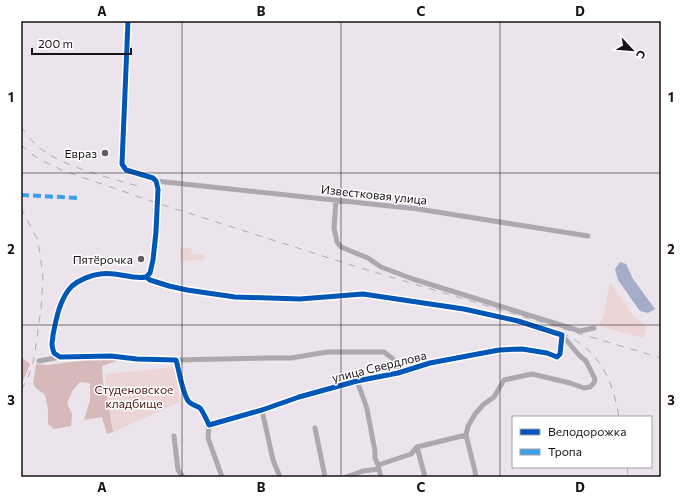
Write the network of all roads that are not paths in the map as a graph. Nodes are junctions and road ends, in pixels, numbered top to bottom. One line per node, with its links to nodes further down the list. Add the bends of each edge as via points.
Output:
1 (128, 21): 2 (street, Известковая улица, via 122,164 126,170)
2 (156, 181): 3 (street, Известковая улица); 5 (street, via 156,232 153,260 150,273)
3 (336, 200): 4 (street, Известковая улица, via 418,209); 6 (street, via 334,228 337,242 341,247 368,258 381,267 580,331)
4 (588, 236)
5 (146, 277): 7 (street, via 187,290 235,296 300,299 363,294 464,309 518,321); 8 (street, via 100,274 72,287 62,303 55,325 52,344 54,353)
6 (594, 328)
7 (562, 335): 11 (street, улица Свердлова, via 560,354 557,357 522,349 499,350 430,363); 16 (street, via 586,361 594,383 584,388 532,374 504,380 494,397 471,419)
8 (60, 357): 9 (street, улица Свердлова, via 111,356); 10 (street, улица Свердлова)
9 (176, 360): 11 (street, улица Свердлова, via 291,358 326,352 384,352 393,359); 14 (street, via 188,402 199,408)
10 (39, 361)
11 (399, 373): 12 (street, улица Свердлова)
12 (356, 382): 13 (street, улица Свердлова); 19 (street, via 367,409 375,458)
13 (262, 410): 14 (street, улица Свердлова); 22 (street, via 273,460)
14 (209, 425): 21 (street, via 208,438)
15 (315, 428): 23 (street)
16 (466, 435): 18 (street); 27 (street)
17 (174, 436): 20 (street, via 178,470)
18 (417, 446): 19 (street, via 411,454); 26 (street)
19 (379, 467): 24 (street); 25 (street)
20 (183, 477)
21 (222, 477)
22 (280, 477)
23 (325, 477)
24 (346, 477)
25 (381, 477)
26 (425, 477)
27 (476, 477)

